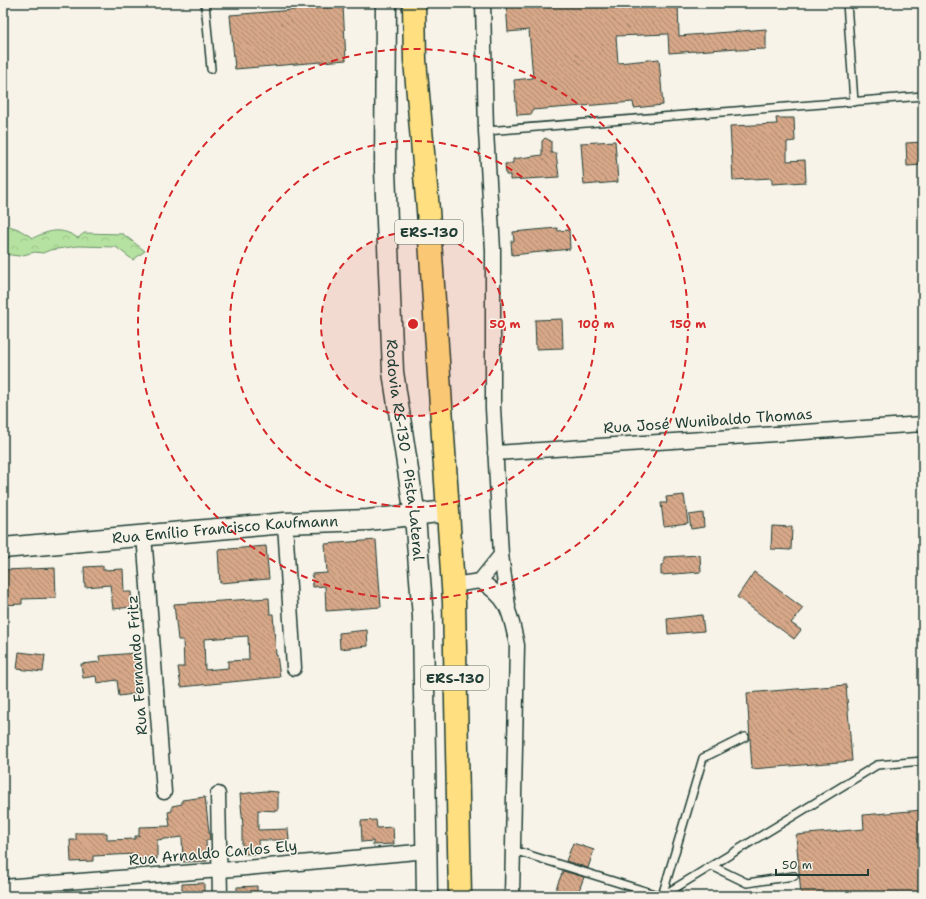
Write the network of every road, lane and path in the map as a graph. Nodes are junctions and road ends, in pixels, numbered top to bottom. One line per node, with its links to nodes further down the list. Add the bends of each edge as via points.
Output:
1 (205, 3): 6 (lane)
2 (386, 3): 13 (street, Rodovia RS-130 - Pista Lateral, via 386,170 393,372)
3 (414, 3): 12 (main road, ERS-130, via 414,60 428,210)
4 (483, 3): 9 (street)
5 (847, 3): 8 (lane)
6 (211, 69)
7 (923, 96): 8 (lane)
8 (854, 102): 9 (lane)
9 (486, 131): 11 (street, via 493,250 493,408)
10 (923, 424): 11 (street, Rua José Wunibaldo Thomas)
11 (496, 453): 17 (street)
12 (447, 511): 13 (street, Rua Emílio Francisco Kaufmann); 19 (main road, ERS-130)
13 (415, 516): 14 (street, Rua Emílio Francisco Kaufmann); 27 (street, Rodovia RS-130 - Pista Lateral, via 423,617)
14 (285, 522): 15 (street, Rua Emílio Francisco Kaufmann); 21 (street)
15 (144, 535): 16 (street, Rua Emílio Francisco Kaufmann); 24 (street, Rua Fernando Fritz)
16 (3, 548)
17 (501, 555): 18 (street); 20 (street)
18 (480, 581): 19 (street); 20 (street, via 495,590)
19 (453, 585): 34 (main road, ERS-130)
20 (508, 608): 26 (street, via 517,646)
21 (294, 668)
22 (745, 737): 36 (lane, via 704,758)
23 (923, 761): 28 (lane, via 878,765)
24 (164, 792)
25 (218, 794): 29 (street)
26 (513, 850): 35 (street); 36 (lane)
27 (427, 851): 29 (street, Rua Arnaldo Carlos Ely); 33 (street, Rodovia RS-130 - Pista Lateral)
28 (712, 866): 30 (lane, via 747,883); 36 (lane)
29 (220, 870): 31 (street, Rua Arnaldo Carlos Ely); 32 (street)
30 (794, 876)
31 (3, 887)
32 (220, 896)
33 (427, 896)
34 (460, 896)
35 (512, 896)
36 (662, 896)

